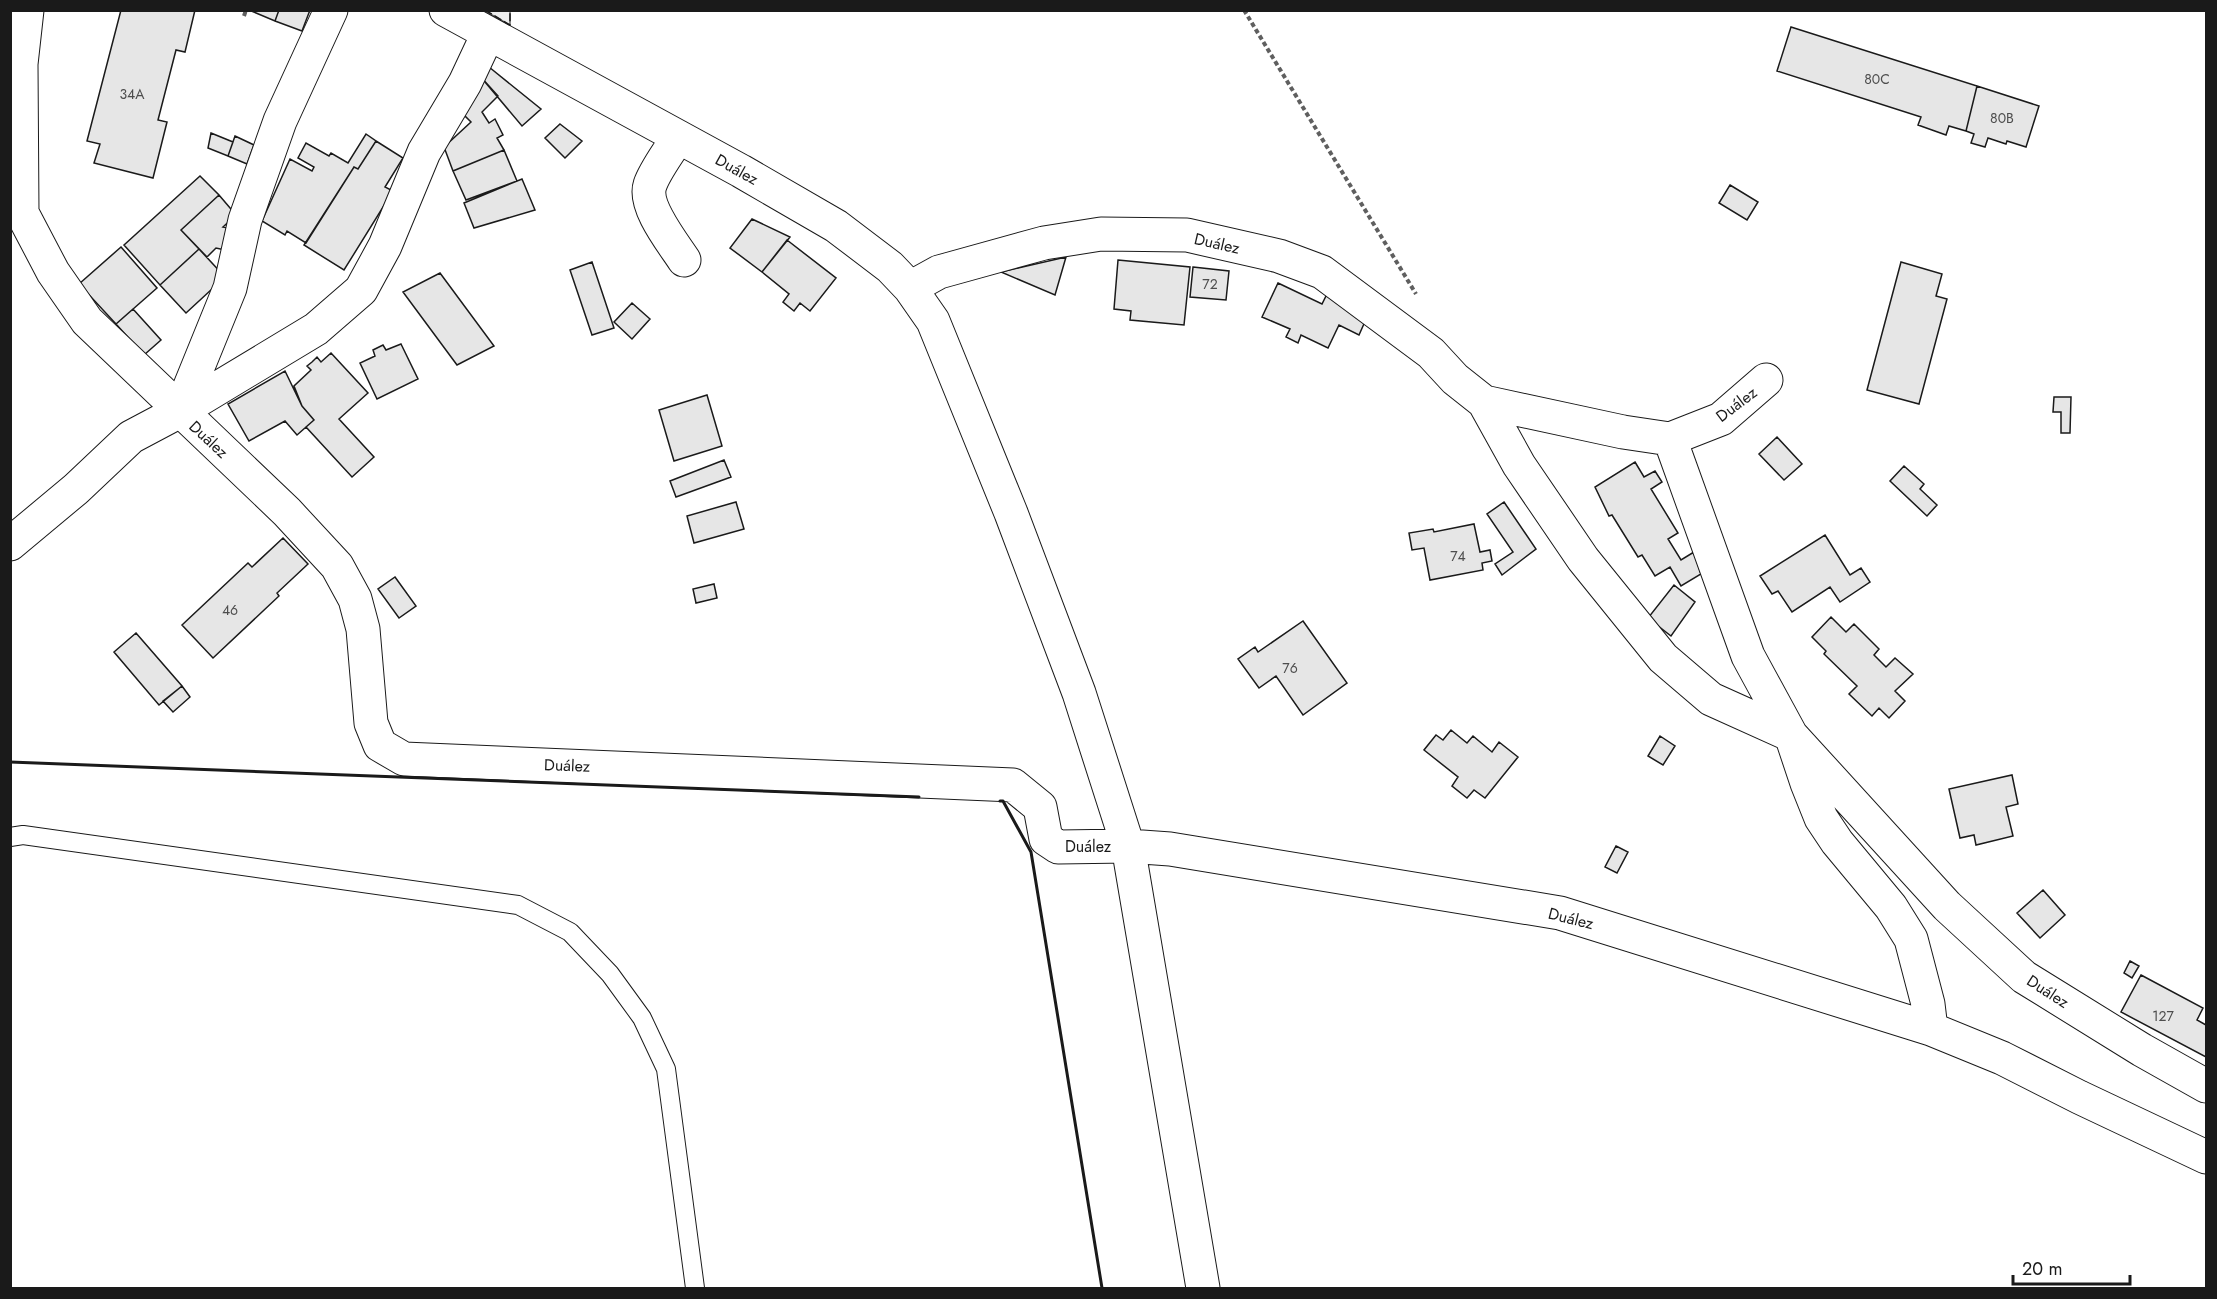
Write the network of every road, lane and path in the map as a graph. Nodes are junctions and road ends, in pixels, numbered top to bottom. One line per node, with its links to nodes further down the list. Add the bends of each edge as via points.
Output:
1 (27, 10): 12 (street, Duález, via 21,64 22,213 53,272 87,321)
2 (246, 10): 5 (path)
3 (331, 10): 12 (street, Duález, via 280,121 245,220 230,288)
4 (446, 10): 6 (street, Duález)
5 (244, 16)
6 (488, 34): 7 (street, Duález); 12 (street, Duález, via 465,83 424,152 362,290 316,329)
7 (678, 136): 8 (street, via 650,186 650,200); 9 (street, Duález, via 836,226 890,267)
8 (684, 260)
9 (910, 288): 11 (street, Duález, via 939,272 1044,243 1101,234 1187,236 1279,256 1322,272 1431,354); 17 (street, Duález, via 933,321 1011,513 1079,693)
10 (1766, 380): 13 (street, Duález, via 1720,419)
11 (1484, 402): 13 (street, Duález); 15 (street, Duález, via 1519,465 1583,559 1663,658 1712,699)
12 (180, 411): 14 (street, Duález, via 131,437); 17 (street, Duález, via 338,566 355,599 363,629 371,723 380,745 404,759 1013,785 1040,807 1046,839 1058,847)
13 (1670, 439): 15 (street, Duález, via 1748,657)
14 (10, 544)
15 (1791, 735): 18 (street, Duález, via 1821,818 1891,907 1911,939); 19 (street, Duález, via 1947,906 2024,976)
16 (10, 837): 21 (lane, via 23,835 518,905 570,932 610,974 642,1018 666,1069)
17 (1128, 846): 18 (street, Duález, via 1170,849 1560,913); 22 (street, Duález)
18 (1931, 1029): 20 (street, Duález, via 2002,1058)
19 (2206, 1086)
20 (2206, 1157)
21 (695, 1288)
22 (1203, 1288)

